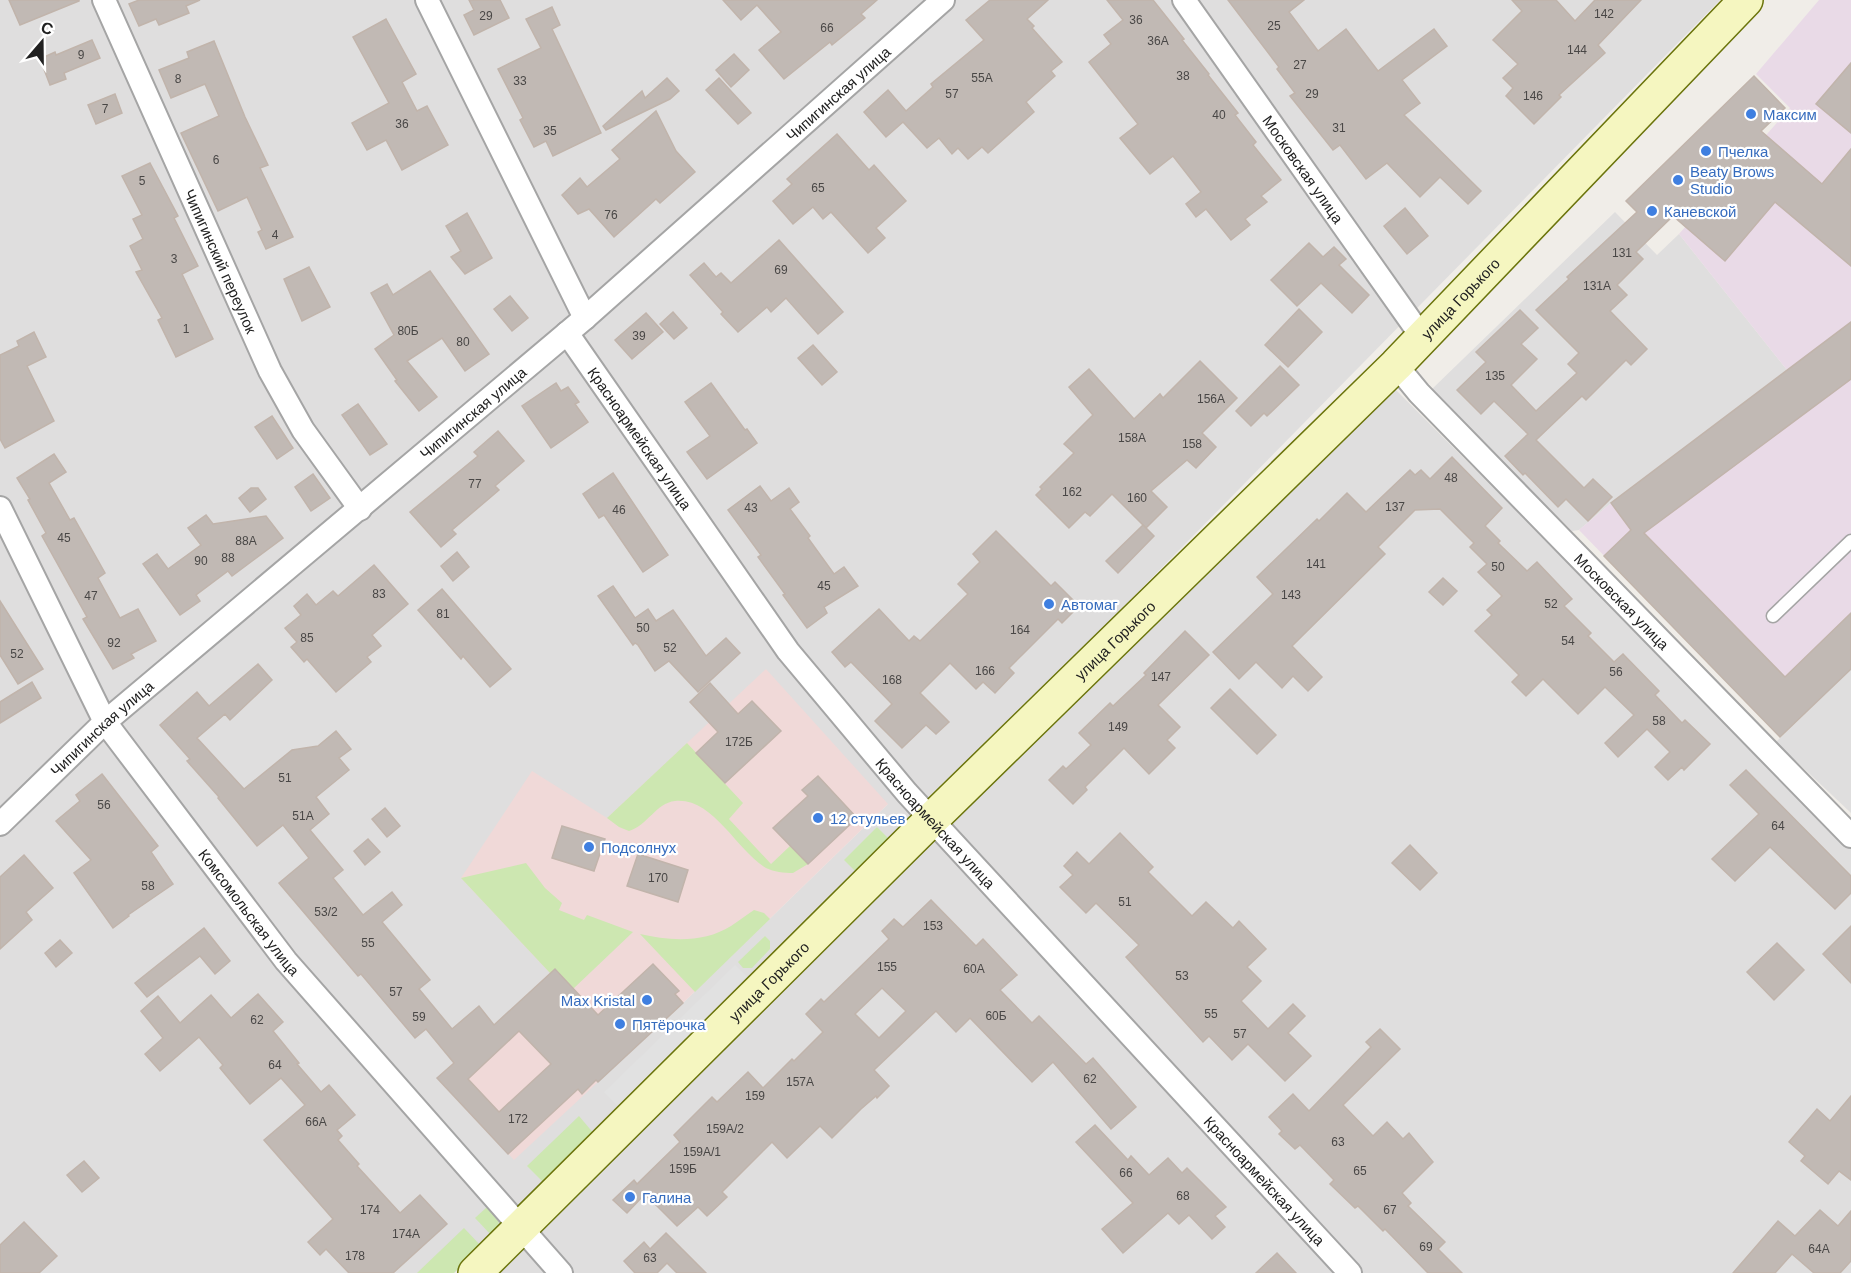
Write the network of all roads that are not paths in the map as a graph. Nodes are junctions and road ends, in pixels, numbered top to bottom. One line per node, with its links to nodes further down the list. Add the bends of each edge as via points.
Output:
1 (105, 0): 11 (street, Чипигинский переулок, via 270,371 303,430)
2 (427, 0): 6 (street)
3 (943, 0): 6 (street, Чипигинская улица)
4 (1184, 0): 8 (street, Московская улица)
5 (1746, 0): 8 (main road, улица Горького)
6 (585, 318): 7 (street, Чипигинская улица)
7 (567, 333): 11 (street, Чипигинская улица); 15 (street, Красноармейская улица, via 788,651)
8 (1422, 337): 9 (main road, улица Горького)
9 (1396, 364): 15 (main road, улица Горького); 17 (street, Московская улица, via 1436,410)
10 (0, 508): 14 (street, Комсомольская улица)
11 (360, 509): 14 (street, Чипигинская улица)
12 (1851, 541): 13 (lane)
13 (1773, 616)
14 (105, 722): 16 (street, Чипигинская улица); 18 (street, Комсомольская улица, via 286,961)
15 (932, 819): 18 (main road, улица Горького); 21 (street, Красноармейская улица)
16 (0, 824)
17 (1851, 836)
18 (521, 1228): 19 (main road, улица Горького); 20 (street, Комсомольская улица)
19 (475, 1273)
20 (561, 1273)
21 (1350, 1273)

